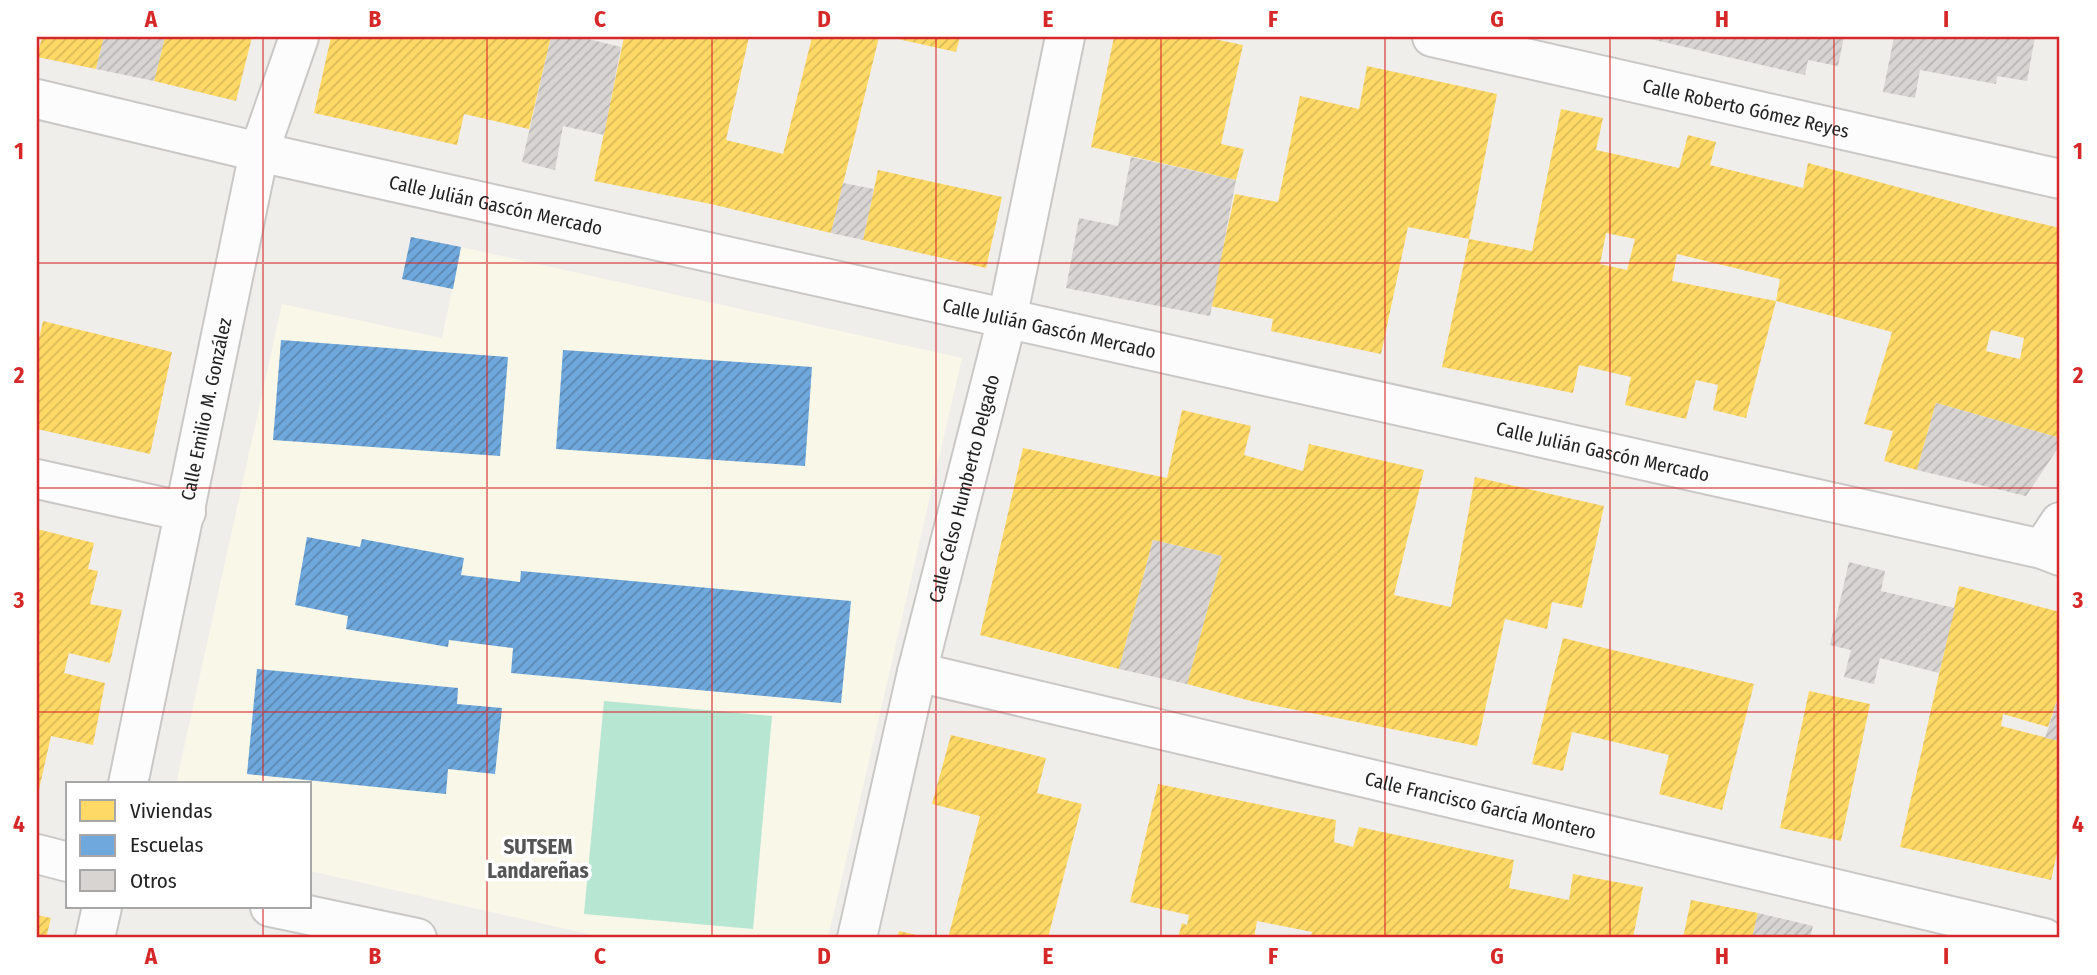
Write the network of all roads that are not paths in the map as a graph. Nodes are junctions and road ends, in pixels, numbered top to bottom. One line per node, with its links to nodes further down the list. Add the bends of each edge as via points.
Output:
1 (299, 37): 5 (street, Calle Emilio M. González)
2 (1065, 37): 7 (street, Calle Celso Humberto Delgado)
3 (1432, 37): 6 (street, Calle Roberto Gómez Reyes)
4 (37, 99): 5 (street, Calle Julián Gascón Mercado)
5 (259, 152): 7 (street, Calle Julián Gascón Mercado); 9 (street, Calle Emilio M. González)
6 (2060, 179)
7 (1007, 319): 10 (street, Calle Julián Gascón Mercado); 11 (street, Calle Celso Humberto Delgado)
8 (37, 479): 9 (street)
9 (186, 512): 12 (street, Calle Emilio M. González)
10 (2054, 543)
11 (917, 672): 19 (street, Calle Celso Humberto Delgado); 20 (street, Calle Francisco García Montero)
12 (128, 782)
13 (37, 854): 14 (street)
14 (66, 861)
15 (102, 908): 17 (street)
16 (275, 908): 18 (street)
17 (95, 938)
18 (417, 938)
19 (856, 938)
20 (2044, 938)

